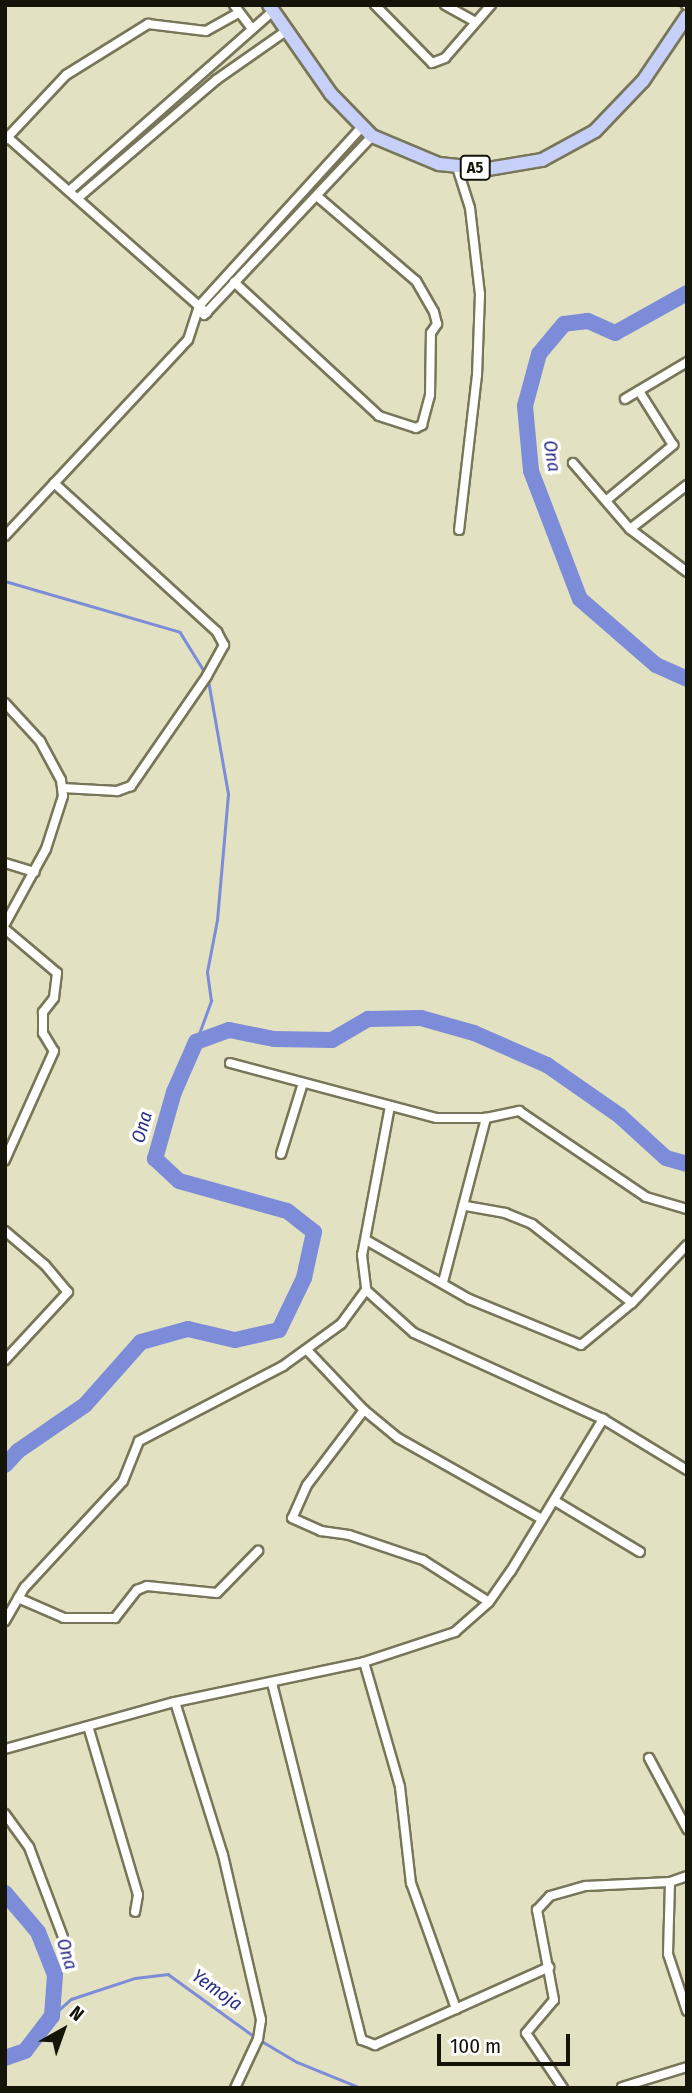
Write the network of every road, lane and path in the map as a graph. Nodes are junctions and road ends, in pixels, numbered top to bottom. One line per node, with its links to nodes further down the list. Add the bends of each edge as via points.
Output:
1 (234, 5): 6 (street)
2 (375, 5): 8 (street, via 432,63 445,58)
3 (446, 5): 8 (street)
4 (491, 5): 8 (street)
5 (271, 8): 9 (street); 10 (highway, A5)
6 (239, 13): 9 (street); 17 (street, via 206,31 148,24 66,75)
7 (687, 16): 18 (highway, A5, via 629,98 586,137 542,160 510,167)
8 (476, 23)
9 (252, 29): 11 (street)
10 (286, 31): 13 (street); 15 (highway, A5)
11 (236, 44): 12 (street); 13 (street)
12 (219, 58): 14 (street); 19 (street)
13 (245, 59): 14 (street)
14 (228, 72): 21 (street)
15 (362, 127): 16 (highway, A5); 23 (street)
16 (372, 136): 18 (highway, A5, via 410,155); 20 (street)
17 (6, 137): 19 (street)
18 (457, 167): 34 (street, via 470,208 480,294 477,375)
19 (69, 191): 21 (street)
20 (317, 196): 22 (street); 22 (street, via 416,281 434,312 437,324 431,333 430,395 422,425 416,428 379,416)
21 (78, 198): 23 (street)
22 (234, 282): 24 (street)
23 (199, 306): 24 (street); 25 (street)
24 (207, 313): 25 (street)
25 (199, 319): 30 (street, via 188,340)
26 (687, 362): 27 (street)
27 (639, 391): 28 (street); 32 (street, via 673,445)
28 (625, 399)
29 (573, 463): 32 (street)
30 (54, 484): 35 (street); 38 (street, via 217,632 224,645 219,659 131,786 117,792)
31 (687, 485): 33 (street)
32 (608, 499): 33 (street)
33 (630, 529): 36 (street)
34 (459, 530)
35 (5, 536)
36 (687, 572)
37 (5, 703): 38 (street, via 40,741)
38 (62, 788): 40 (street, via 58,817)
39 (5, 863): 40 (street)
40 (35, 872): 41 (street)
41 (5, 927): 47 (street, via 57,973 54,998 43,1012 43,1033 54,1051)
42 (229, 1063): 43 (street)
43 (303, 1083): 44 (street); 46 (street)
44 (390, 1106): 45 (street, via 438,1118); 51 (street)
45 (486, 1118): 48 (street); 49 (street, via 519,1111 646,1197)
46 (281, 1154)
47 (5, 1160)
48 (466, 1206): 53 (street); 55 (street, via 505,1213 532,1224)
49 (687, 1209)
50 (5, 1231): 57 (street, via 68,1292)
51 (366, 1240): 53 (street); 54 (street, via 361,1266)
52 (687, 1245): 55 (street)
53 (443, 1282): 55 (street, via 469,1299 575,1344 593,1338)
54 (366, 1290): 56 (street, via 347,1317); 59 (street, via 414,1334)
55 (632, 1303)
56 (307, 1350): 58 (street); 65 (street, via 224,1401 139,1441 122,1481)
57 (5, 1360)
58 (364, 1410): 62 (street, via 410,1445); 66 (street, via 307,1485 292,1518 321,1531 349,1535 423,1560)
59 (603, 1419): 60 (street); 61 (street)
60 (687, 1470)
61 (555, 1501): 62 (street); 64 (street)
62 (542, 1519): 66 (street)
63 (258, 1551): 65 (street, via 217,1593 147,1586 137,1590 115,1618 64,1618)
64 (640, 1552)
65 (18, 1598): 67 (street)
66 (489, 1602): 68 (street, via 444,1638)
67 (5, 1621)
68 (364, 1662): 69 (street); 81 (street, via 400,1787 411,1883)
69 (272, 1683): 70 (street); 81 (street, via 359,2035 375,2045)
70 (175, 1702): 71 (street); 85 (street, via 223,1855 261,2020 258,2039)
71 (88, 1727): 72 (street); 78 (street, via 138,1895)
72 (5, 1749)
73 (649, 1758): 75 (street)
74 (5, 1814): 79 (street, via 11,1829 29,1847)
75 (687, 1829)
76 (687, 1876): 77 (street)
77 (670, 1882): 80 (street, via 586,1886 550,1896 537,1910); 82 (street, via 668,1954)
78 (135, 1912)
79 (64, 1937)
80 (549, 1967): 81 (street); 86 (street, via 554,2000 526,2033)
81 (456, 2009)
82 (687, 2011)
83 (687, 2067): 84 (street)
84 (622, 2087)
85 (235, 2088)
86 (563, 2088)

